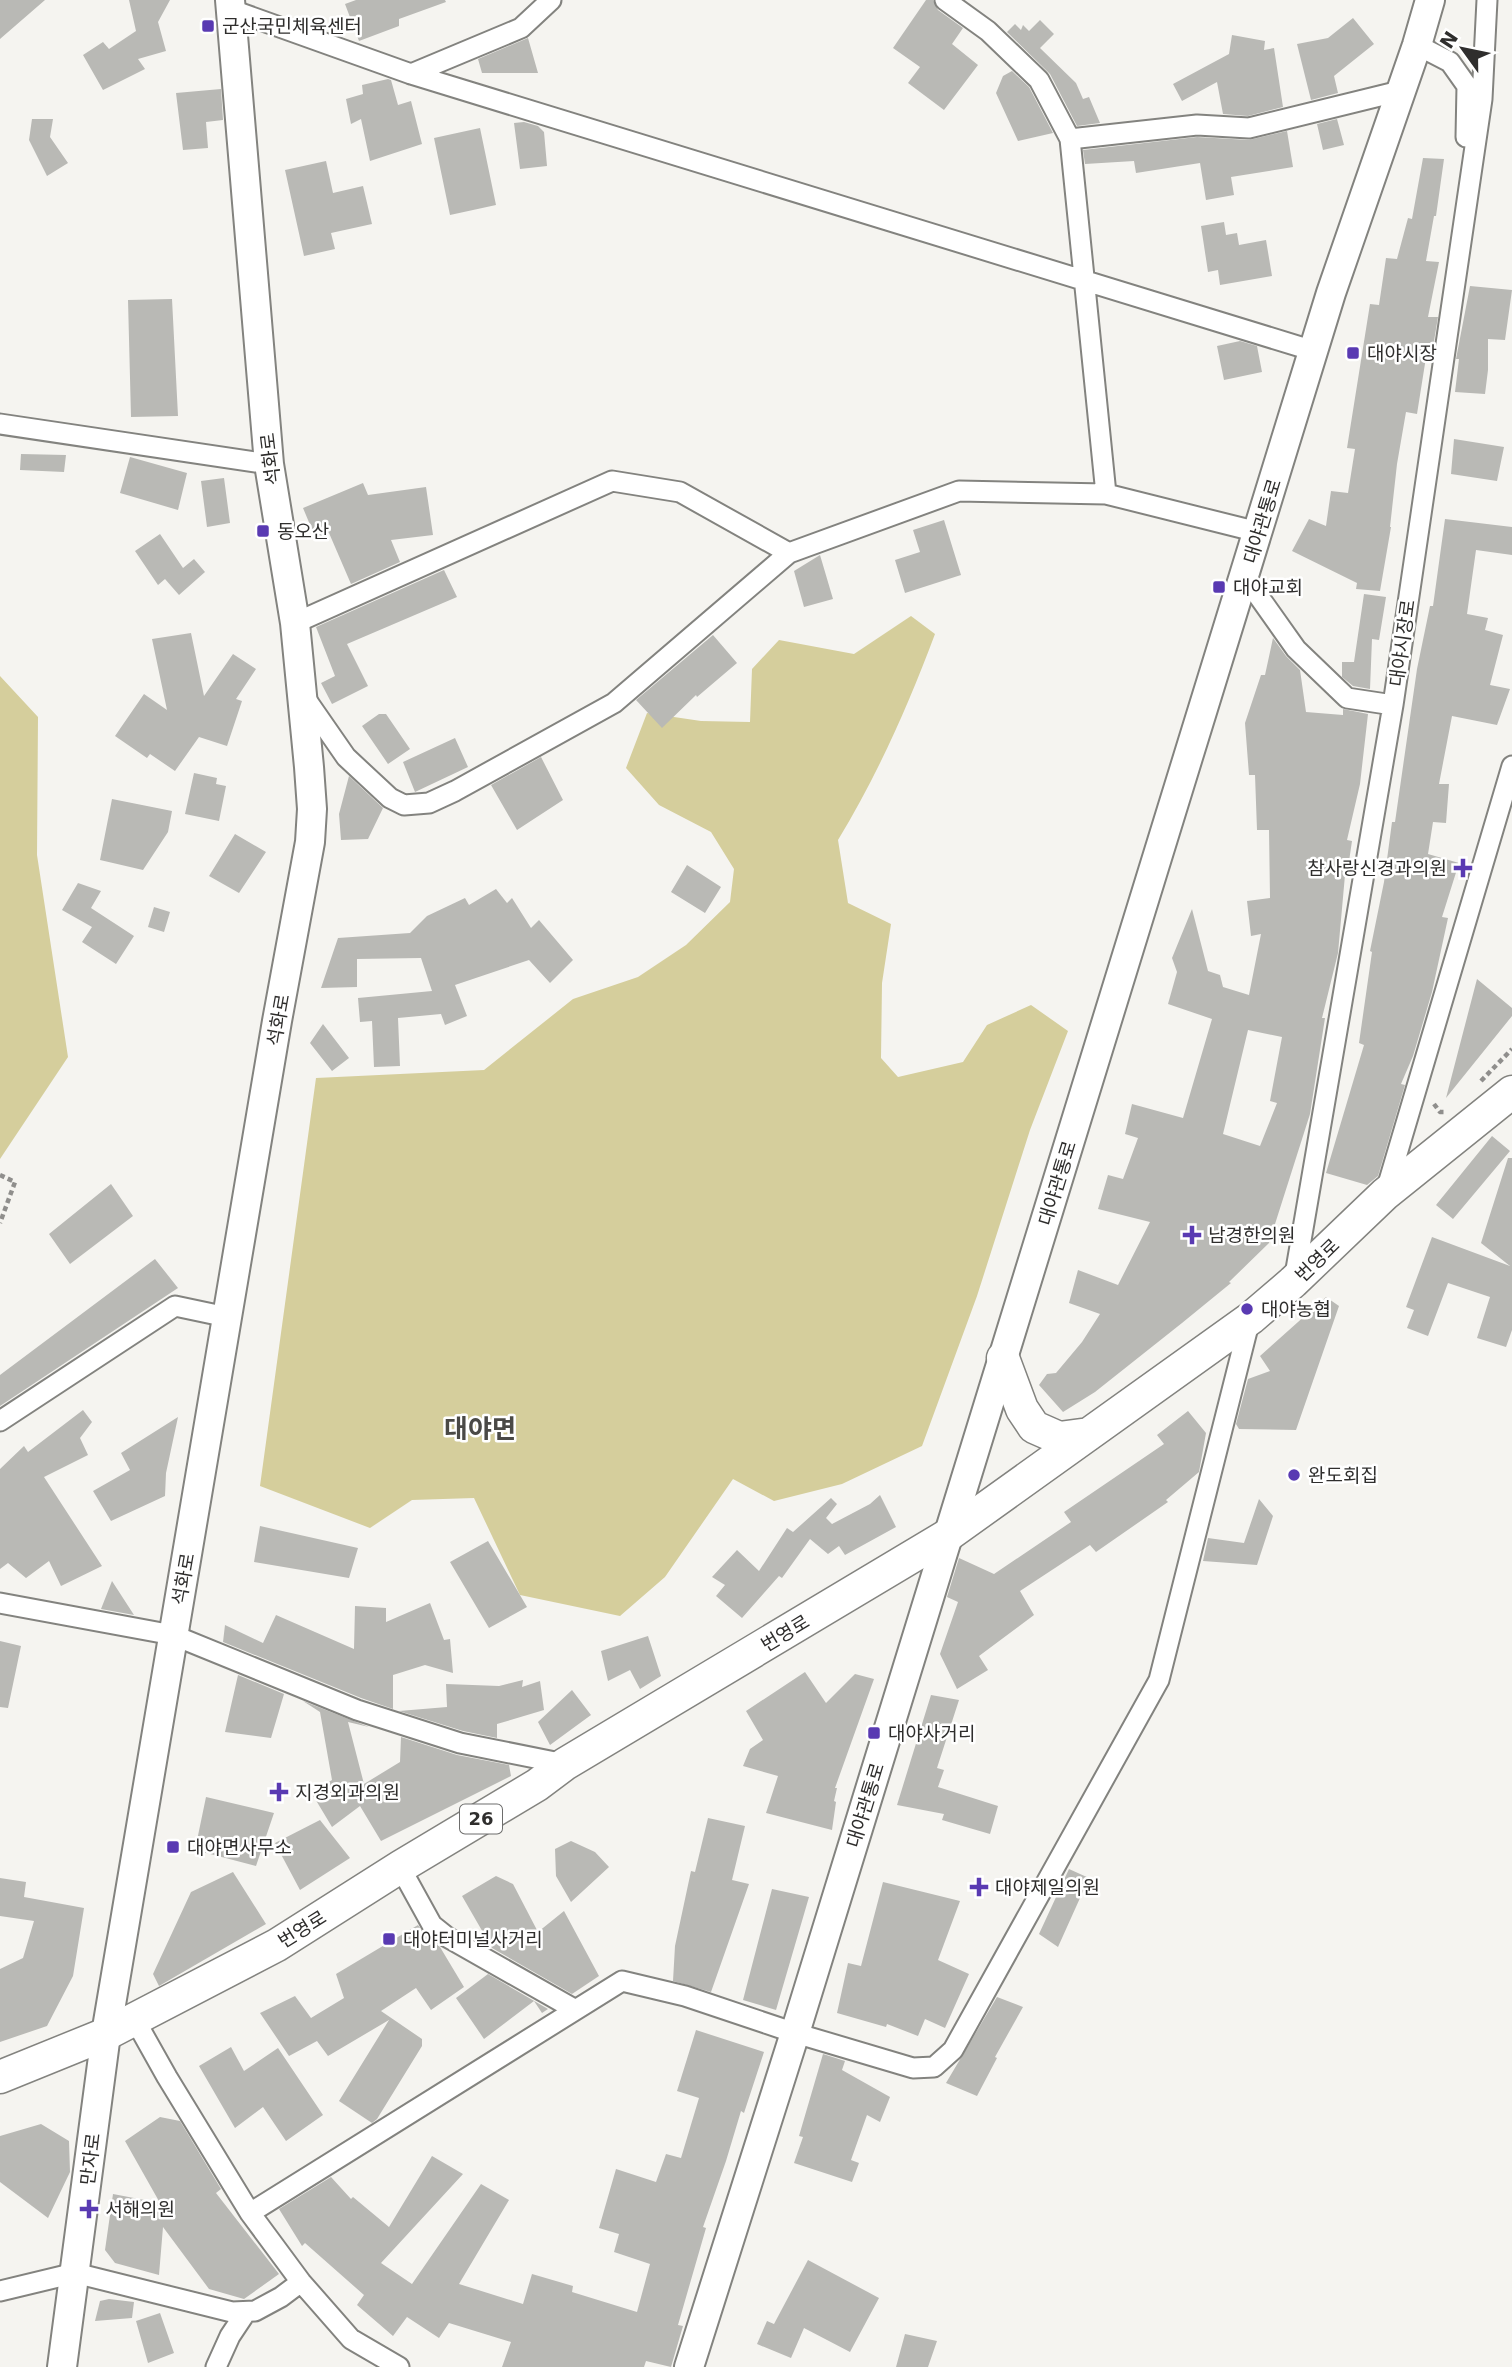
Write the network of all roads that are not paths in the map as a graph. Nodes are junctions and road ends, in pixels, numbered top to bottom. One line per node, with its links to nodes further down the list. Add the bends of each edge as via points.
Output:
1 (551, 0): 7 (street, via 521,28)
2 (945, 0): 9 (street, via 988,31 1039,80)
3 (1430, 0): 6 (street, 대야관통로)
4 (1487, 0): 10 (street, 대야시장로, via 1482,99)
5 (231, 5): 7 (street); 14 (street, 석화로)
6 (1417, 45): 8 (street, 대야관통로); 10 (street, via 1450,62 1467,86)
7 (411, 74): 11 (street)
8 (1400, 91): 9 (street, via 1250,128 1197,125); 12 (street, 대야관통로)
9 (1070, 139): 11 (street)
10 (1465, 218): 21 (street, 대야시장로)
11 (1085, 280): 12 (street); 15 (street)
12 (1314, 351): 16 (street, 대야관통로)
13 (0, 424): 14 (street)
14 (270, 464): 19 (street, 석화로)
15 (1106, 494): 16 (street); 17 (street, via 958,491)
16 (1258, 532): 18 (street, 대야관통로)
17 (789, 553): 19 (street, via 680,492 612,481); 20 (street, via 614,703 429,803 404,804 390,798 346,757)
18 (1245, 578): 21 (street, via 1296,649 1347,698); 28 (street, 대야관통로)
19 (295, 623): 20 (street, 석화로)
20 (301, 693): 26 (street, 석화로, via 312,808 310,842)
21 (1393, 705): 25 (street, 대야시장로)
22 (1512, 766): 24 (street)
23 (1511, 1093): 24 (main road, 번영로 / 26)
24 (1385, 1194): 25 (main road, 번영로 / 26)
25 (1293, 1282): 27 (main road, 번영로 / 26)
26 (227, 1317): 29 (street, via 175,1306); 33 (street, 석화로)
27 (1251, 1318): 30 (main road, 번영로 / 26); 38 (street, via 1159,1680 953,2050 934,2067 913,2068)
28 (1003, 1358): 30 (main road, via 1022,1409 1034,1427 1059,1438); 31 (street, 대야관통로)
29 (0, 1421)
30 (1089, 1434): 31 (main road, 번영로 / 26)
31 (948, 1535): 34 (main road, 번영로 / 26); 38 (street, 대야관통로)
32 (0, 1603): 33 (street)
33 (173, 1635): 34 (street, via 357,1710 460,1743); 39 (street, 석화로)
34 (565, 1763): 35 (main road, 번영로 / 26, via 537,1785)
35 (400, 1867): 36 (street, via 432,1926); 37 (main road, 번영로 / 26, via 277,1945)
36 (574, 2009): 38 (street, via 622,1980); 41 (street)
37 (135, 2020): 39 (main road, 번영로 / 26); 41 (street)
38 (795, 2033): 49 (street, 대야관통로)
39 (106, 2034): 40 (main road, 번영로 / 26); 42 (street, 만자로)
40 (0, 2077)
41 (250, 2213): 43 (street)
42 (75, 2273): 44 (street); 45 (street); 46 (street, 만자로)
43 (301, 2281): 45 (street, via 272,2302); 48 (street, via 351,2339)
44 (0, 2291)
45 (246, 2312): 47 (street)
46 (62, 2367)
47 (216, 2367)
48 (399, 2367)
49 (689, 2367)

